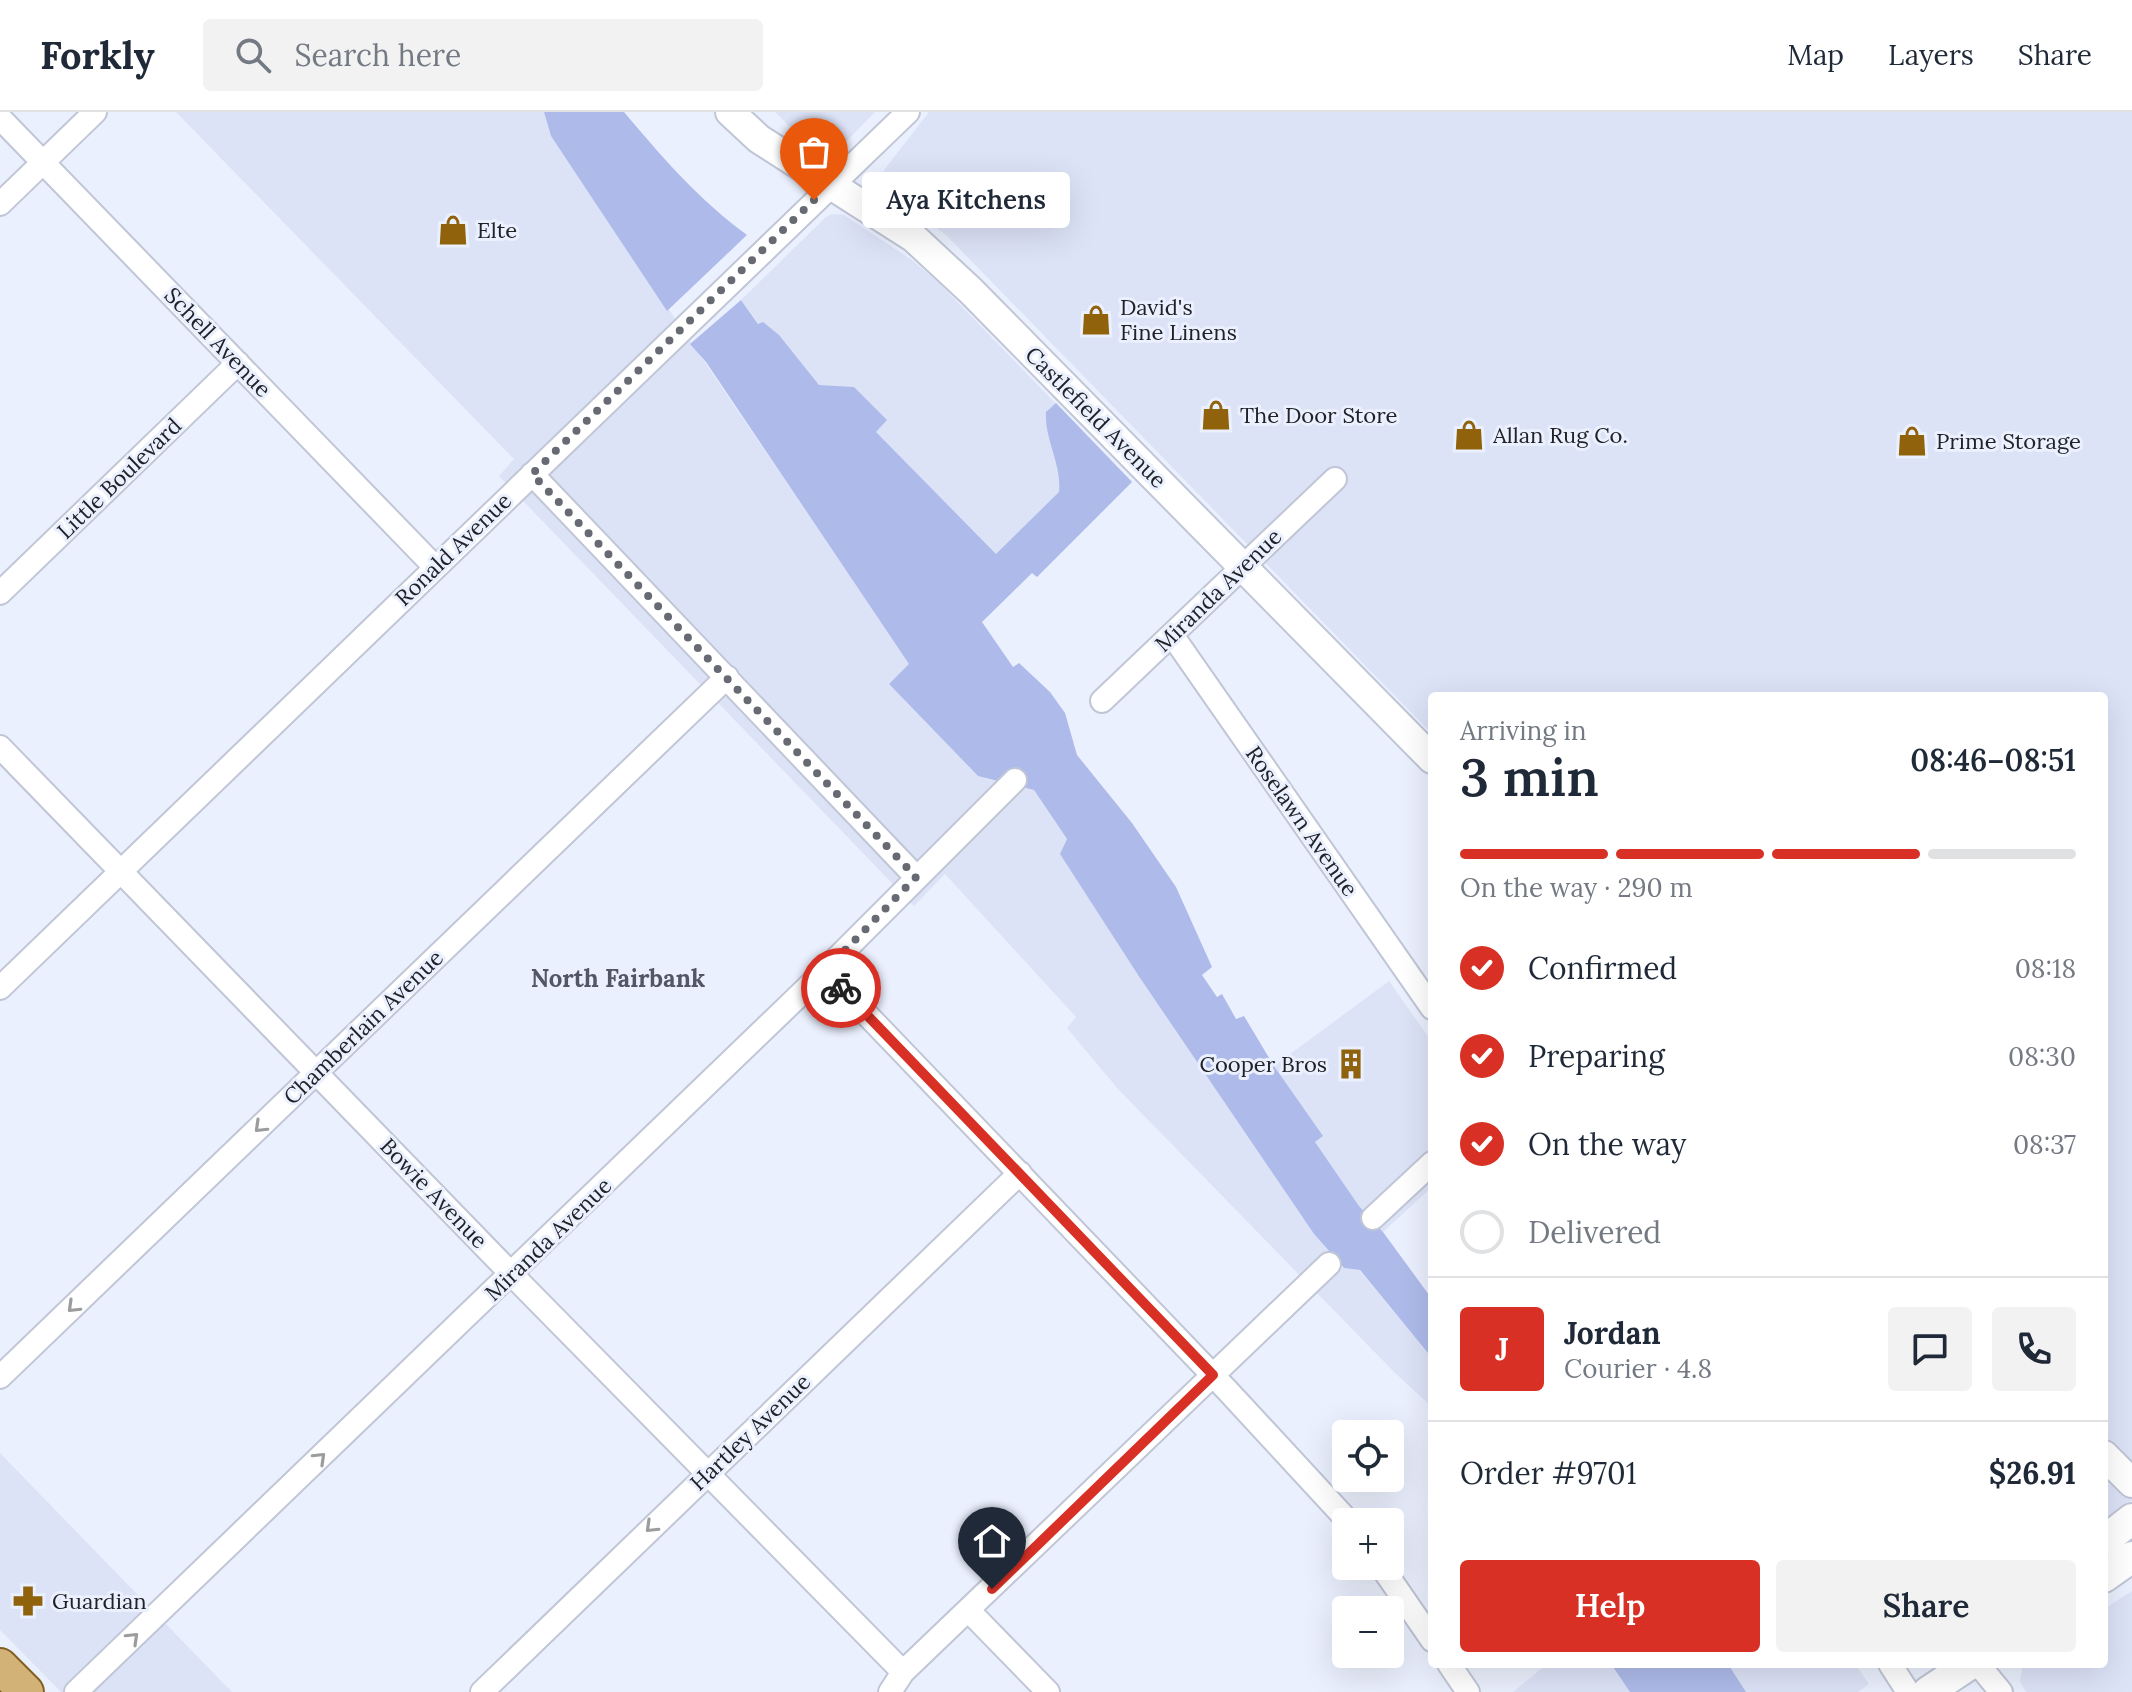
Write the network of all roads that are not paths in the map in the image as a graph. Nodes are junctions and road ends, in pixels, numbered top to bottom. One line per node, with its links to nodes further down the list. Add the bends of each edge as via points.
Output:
1 (95, 112): 5 (street)
2 (730, 112): 6 (street, Castlefield Avenue, via 759,139)
3 (908, 112): 6 (street, Ronald Avenue)
4 (0, 118): 5 (street, Schell Avenue)
5 (43, 162): 7 (street); 8 (street, Schell Avenue)
6 (832, 185): 9 (street, Ronald Avenue); 11 (street, Castlefield Avenue, via 914,238)
7 (0, 204)
8 (238, 363): 12 (street, Schell Avenue); 13 (street, Little Boulevard)
9 (532, 474): 12 (street, Ronald Avenue); 15 (street)
10 (1335, 479): 11 (street, Miranda Avenue)
11 (1244, 566): 14 (street, Miranda Avenue); 18 (street, Castlefield Avenue)
12 (435, 567): 20 (street, Ronald Avenue)
13 (0, 593)
14 (1172, 635): 16 (street, Miranda Avenue); 24 (street, Roselawn Avenue)
15 (727, 677): 21 (street); 25 (street, Chamberlain Avenue)
16 (1102, 701)
17 (0, 747): 20 (street, Bowie Avenue)
18 (1428, 755)
19 (1015, 780): 21 (street, Miranda Avenue)
20 (121, 871): 23 (street, Ronald Avenue); 25 (street, Bowie Avenue)
21 (916, 877): 22 (street, Miranda Avenue)
22 (825, 971): 27 (street); 30 (street, Miranda Avenue)
23 (0, 988)
24 (1428, 1002)
25 (316, 1072): 30 (street, Bowie Avenue); 32 (street, Chamberlain Avenue, one-way to 32)
26 (1428, 1167): 28 (street)
27 (1020, 1173): 31 (street); 34 (street, Hartley Avenue)
28 (1373, 1218)
29 (1329, 1264): 31 (street)
30 (512, 1274): 34 (street, Bowie Avenue); 51 (street, Miranda Avenue, one-way to 30)
31 (1213, 1375): 36 (street); 42 (street)
32 (0, 1377)
33 (2108, 1459): 35 (street)
34 (707, 1473): 49 (street, Bowie Avenue); 52 (street, Hartley Avenue, one-way to 52)
35 (2132, 1483)
36 (1336, 1508)
37 (2132, 1519): 38 (main road)
38 (2108, 1538)
39 (2132, 1557): 40 (main road)
40 (2108, 1574)
41 (1391, 1580): 43 (street)
42 (969, 1611): 49 (street); 54 (street)
43 (1428, 1634)
44 (0, 1666): 50 (main road)
45 (1452, 1668): 55 (street)
46 (1893, 1668): 56 (street)
47 (1964, 1668): 57 (main road)
48 (1981, 1668): 58 (street)
49 (903, 1672): 53 (street)
50 (26, 1692)
51 (76, 1692)
52 (482, 1692)
53 (890, 1692)
54 (1048, 1692)
55 (1468, 1692)
56 (1908, 1692)
57 (1928, 1692)
58 (2001, 1692)

